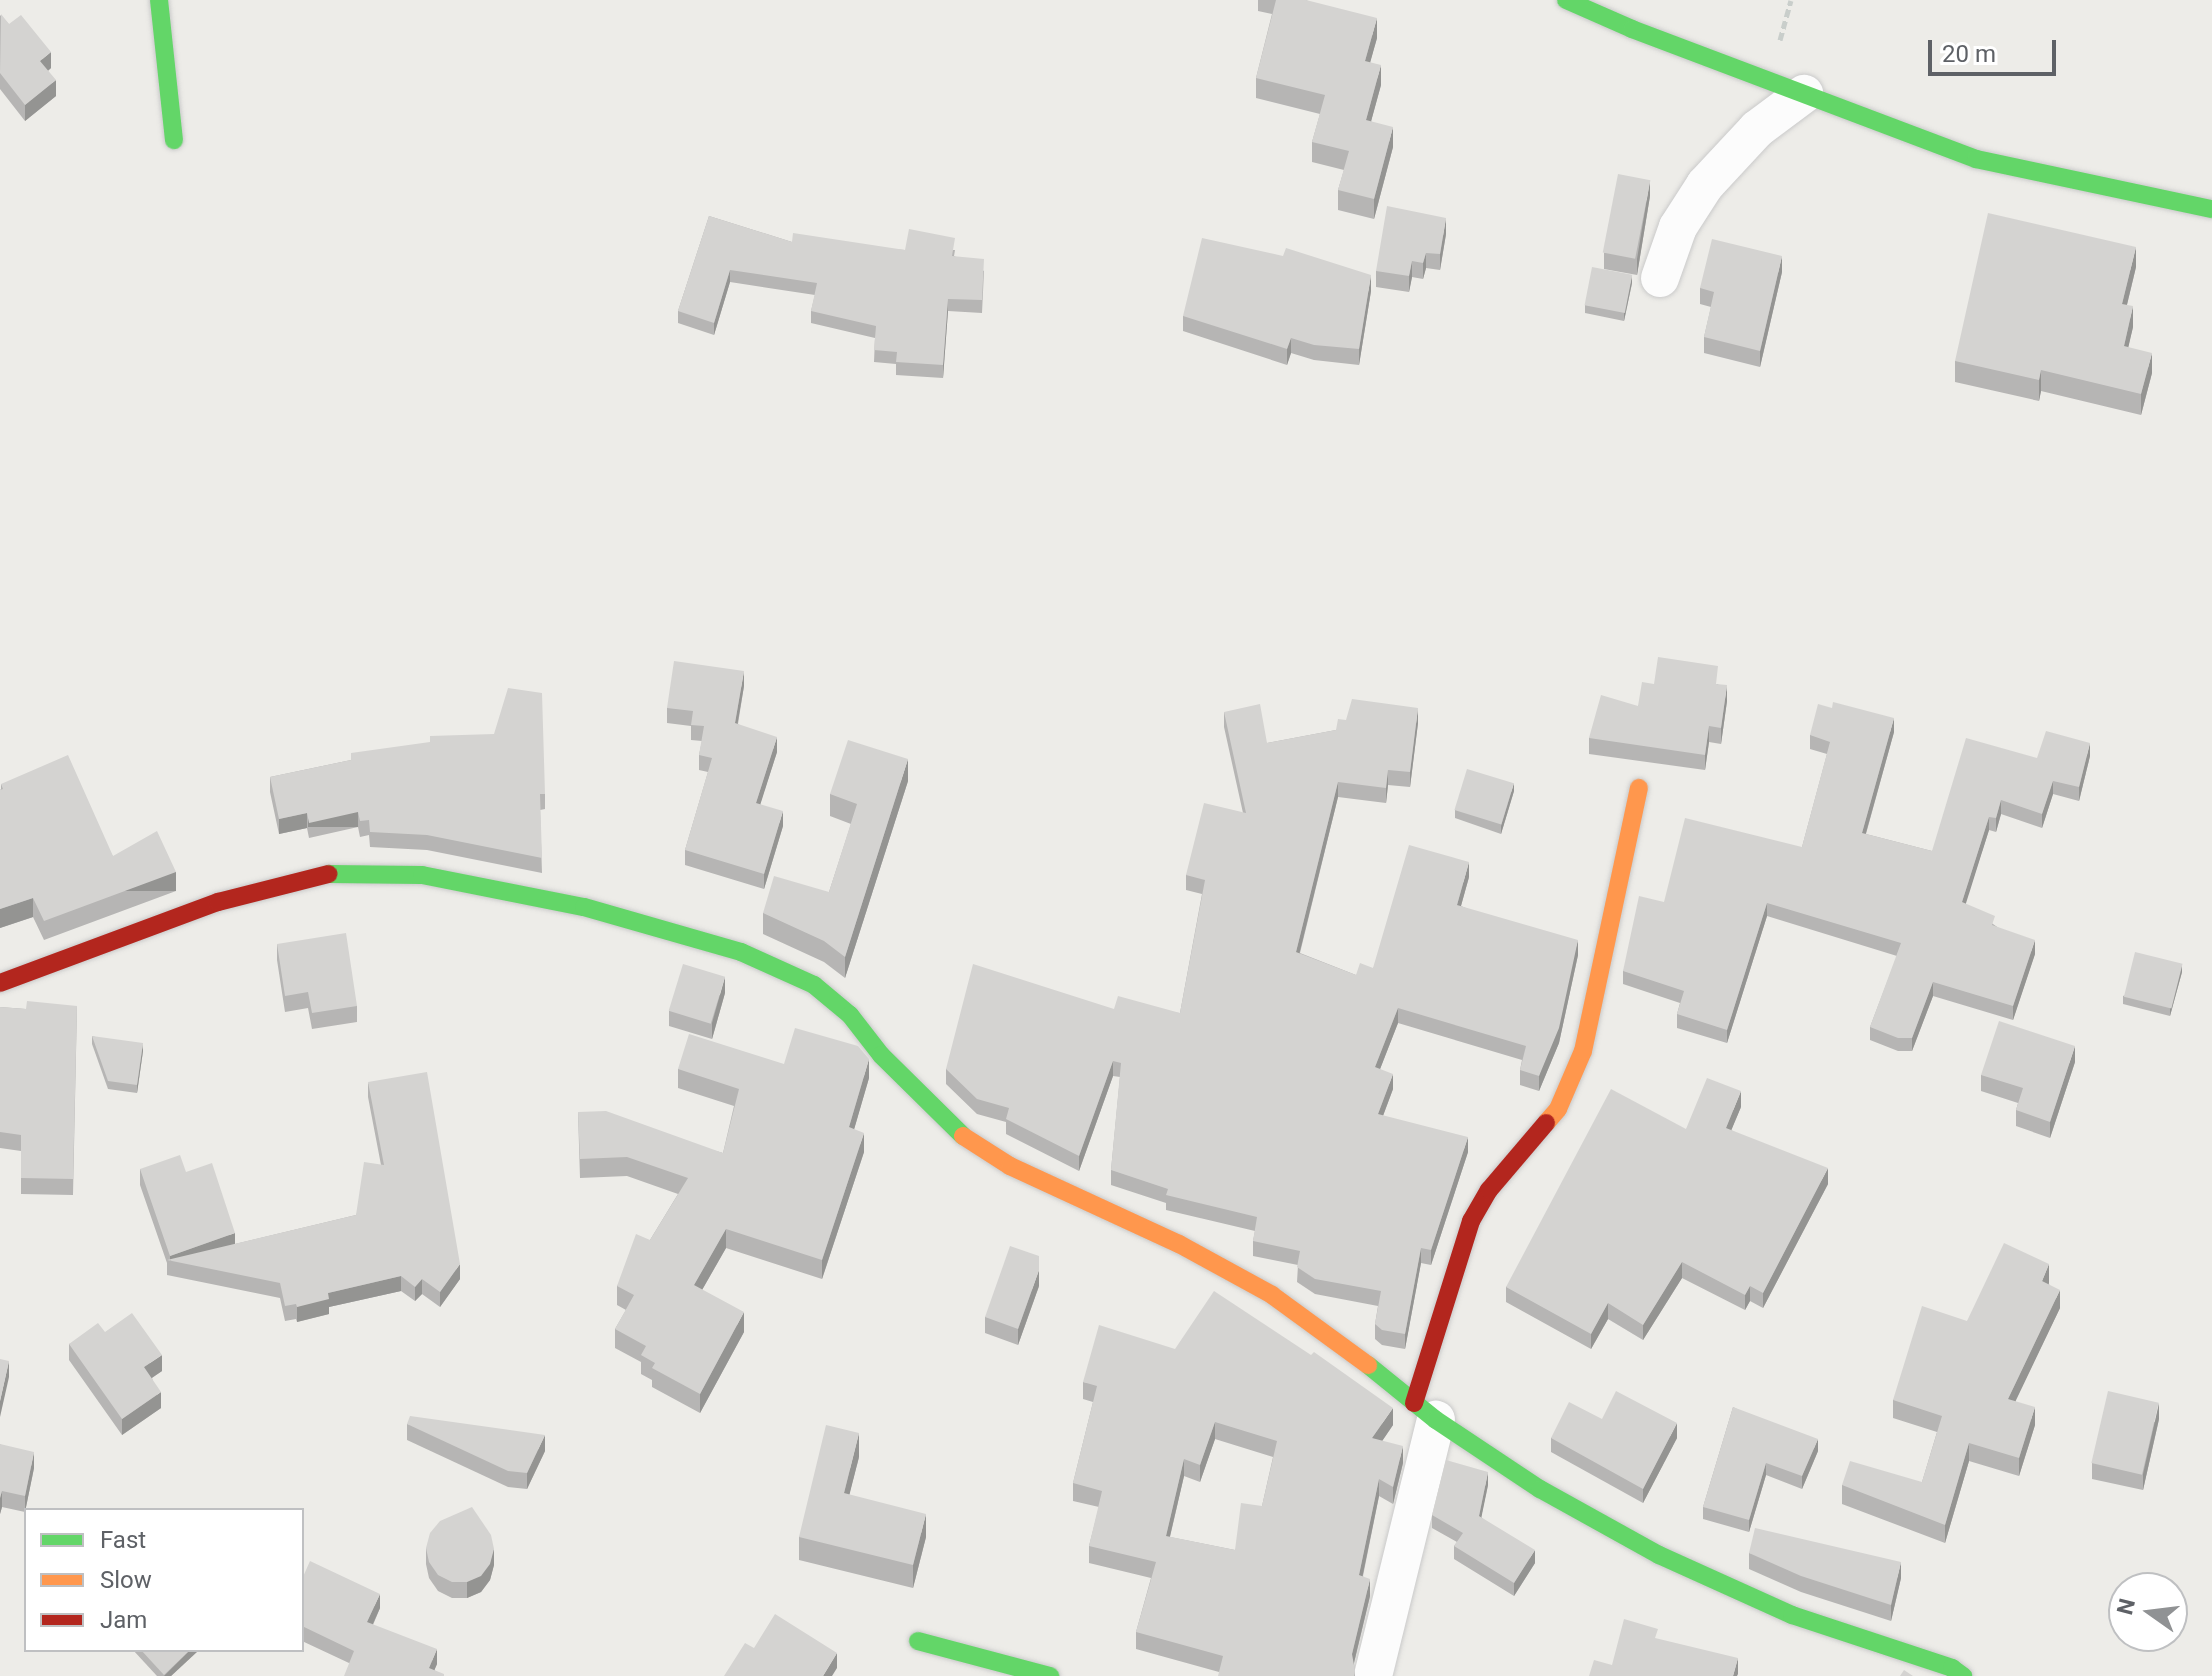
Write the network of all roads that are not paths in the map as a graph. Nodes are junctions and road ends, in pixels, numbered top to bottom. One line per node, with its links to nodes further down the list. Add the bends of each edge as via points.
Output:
1 (159, 0): 4 (street)
2 (1566, 0): 3 (street)
3 (1804, 94): 5 (street, via 1976,159); 6 (street, via 1757,129 1705,185 1678,227)
4 (174, 140)
5 (2212, 209)
6 (1660, 278)
7 (1639, 788): 9 (street, via 1583,1051 1558,1109 1489,1190 1471,1221)
8 (0, 983): 9 (street, via 218,902 331,874 422,875 584,907 696,937 814,985 850,1015 881,1055 962,1135 1010,1166 1179,1244 1272,1295)
9 (1425, 1412): 12 (street); 13 (street, via 1540,1489 1659,1555 1792,1615)
10 (918, 1641): 11 (street)
11 (1050, 1676)
12 (1373, 1676)
13 (1963, 1676)

